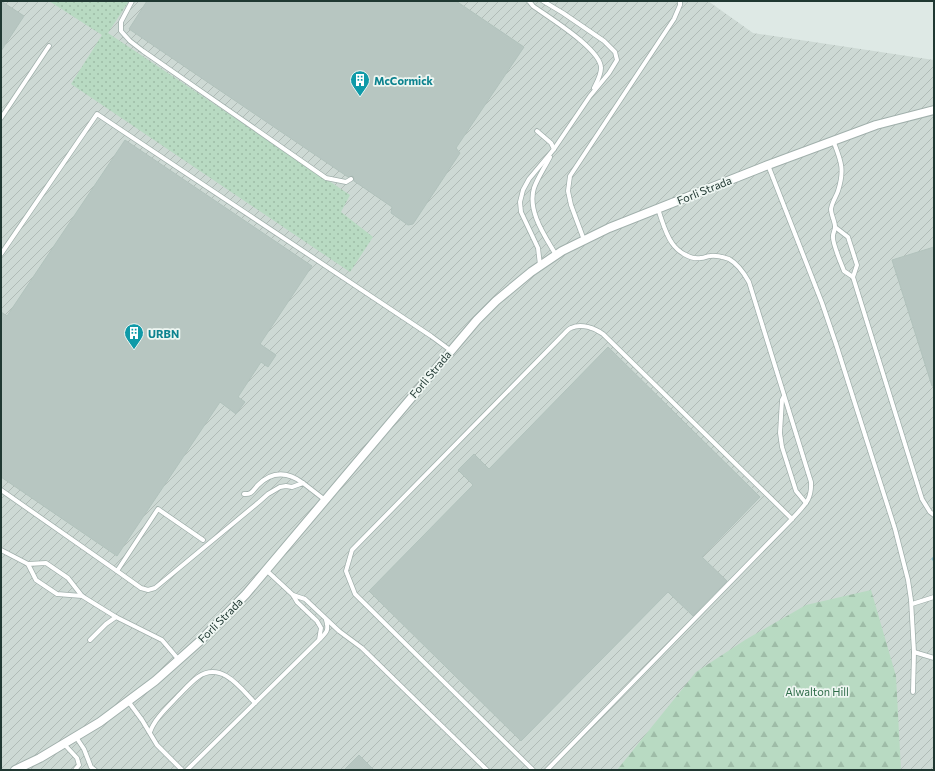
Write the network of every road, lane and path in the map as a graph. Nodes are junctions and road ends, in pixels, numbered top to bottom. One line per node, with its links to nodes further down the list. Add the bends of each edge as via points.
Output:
1 (132, 1): 13 (lane, via 121,22 121,31 130,41 326,178 346,182)
2 (529, 1): 6 (lane, via 592,50 601,66 600,76)
3 (543, 1): 6 (lane, via 604,41 615,52 617,60)
4 (680, 1): 16 (lane, via 674,19 570,176 568,191 571,205)
5 (49, 46): 8 (lane)
6 (590, 96): 11 (lane)
7 (934, 110): 10 (street, Forli Strada, via 876,125)
8 (1, 118)
9 (537, 131): 11 (lane, via 551,143)
10 (834, 140): 12 (street, Forli Strada); 15 (lane, via 843,171 831,210)
11 (554, 150): 18 (lane, via 534,187 532,198 537,219); 19 (lane, via 529,179 520,202 521,212 538,248)
12 (768, 165): 14 (street, Forli Strada); 38 (lane, via 836,344 895,529)
13 (351, 179)
14 (658, 209): 16 (street, Forli Strada); 22 (lane, via 672,244 680,252 690,257 720,256 729,259 742,271 749,282)
15 (835, 227): 20 (lane, via 833,236 844,271); 20 (lane, via 848,237 857,265)
16 (584, 240): 18 (street, Forli Strada)
17 (1, 254): 21 (lane, via 97,114)
18 (556, 255): 19 (street, Forli Strada)
19 (540, 266): 21 (street, Forli Strada, via 496,301)
20 (853, 277): 28 (lane, via 922,499)
21 (450, 350): 26 (street, Forli Strada)
22 (784, 396): 27 (lane, via 811,482 811,494); 27 (lane, via 780,432 782,447 796,491)
23 (303, 483): 25 (lane, via 289,475 274,475 264,480 248,495); 26 (lane); 34 (lane, via 292,487 280,487 268,494 155,588 141,588)
24 (1, 490): 34 (lane)
25 (244, 494)
26 (325, 500): 33 (street, Forli Strada)
27 (806, 503): 29 (lane)
28 (934, 515)
29 (792, 518): 58 (lane, via 603,334 597,330 570,328 352,550 346,570 355,594); 59 (lane)
30 (203, 540): 34 (lane, via 158,509)
31 (1, 550): 32 (lane)
32 (28, 564): 36 (lane, via 46,563 68,578); 36 (lane, via 36,580 57,594)
33 (266, 570): 35 (lane); 45 (street, Forli Strada, via 246,594)
34 (117, 571)
35 (293, 595): 40 (lane, via 305,600); 42 (lane, via 321,628)
36 (82, 596): 39 (lane)
37 (934, 597): 38 (lane)
38 (912, 604): 43 (lane)
39 (116, 616): 41 (lane); 45 (lane, via 162,640)
40 (326, 620): 42 (lane, via 327,632); 57 (lane, via 362,648)
41 (90, 640)
42 (319, 640): 48 (lane)
43 (914, 652): 44 (lane); 46 (lane)
44 (934, 658)
45 (179, 660): 47 (street, Forli Strada)
46 (913, 692)
47 (128, 701): 49 (lane); 50 (street, Forli Strada)
48 (255, 703): 49 (lane, via 223,673 208,671 197,678 161,714); 56 (lane)
49 (150, 732): 55 (lane, via 157,745)
50 (76, 737): 51 (street, Forli Strada); 52 (lane)
51 (64, 744): 53 (street, Forli Strada); 54 (lane, via 77,758 79,765)
52 (93, 768)
53 (15, 770)
54 (75, 770)
55 (182, 770)
56 (187, 770)
57 (487, 770)
58 (533, 770)
59 (547, 770)

